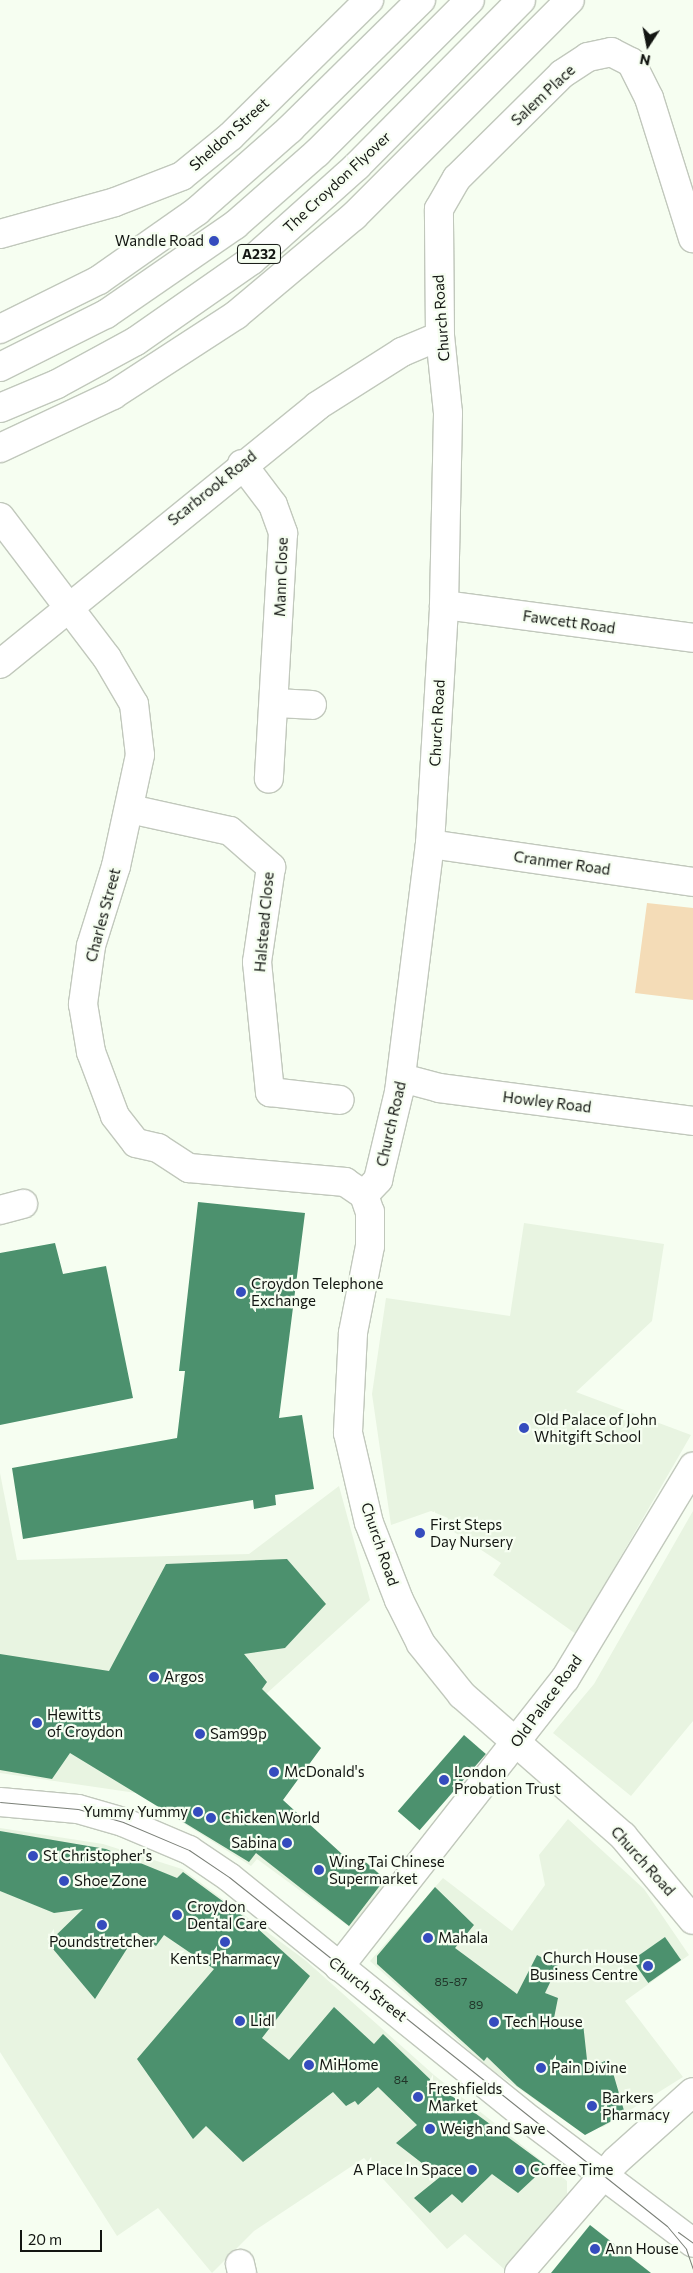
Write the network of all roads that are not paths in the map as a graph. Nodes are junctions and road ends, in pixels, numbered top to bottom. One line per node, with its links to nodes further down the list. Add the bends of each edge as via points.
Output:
1 (369, 0): 7 (main road, Sheldon Street, via 231,136 182,176 115,202)
2 (420, 0): 9 (main road, via 242,173 164,237 100,280)
3 (470, 0): 11 (main road, A232, via 317,153 235,225 106,314)
4 (521, 0): 12 (main road, The Croydon Flyover / A232, via 357,166 244,266 136,341 57,384)
5 (570, 0): 13 (main road, via 439,135 309,255 236,316 141,380)
6 (444, 198): 8 (main road, Salem Place, via 457,178 562,74 588,57 611,52 631,62 649,98); 10 (main road, Church Road, via 437,227)
7 (0, 234)
8 (693, 238)
9 (0, 329)
10 (440, 336): 14 (main road, Scarbrook Road, via 388,360 324,400); 16 (main road, Church Road, via 448,413)
11 (0, 367)
12 (0, 408)
13 (0, 448)
14 (242, 464): 17 (main road, Scarbrook Road); 20 (main road, Mann Close, via 273,505 283,533)
15 (0, 517): 17 (main road)
16 (444, 605): 18 (main road, Fawcett Road); 24 (main road, Church Road)
17 (66, 610): 19 (main road, Scarbrook Road); 23 (main road, Charles Street, via 107,658 134,704 140,755)
18 (693, 638)
19 (0, 664)
20 (276, 703): 21 (main road); 22 (main road, Mann Close)
21 (312, 705)
22 (269, 779)
23 (130, 809): 27 (main road, Halstead Close, via 230,831 271,867 257,962 270,1092); 29 (main road, Charles Street, via 91,946 83,1004 91,1052 116,1116 136,1143 158,1148 189,1168 345,1182)
24 (430, 844): 25 (main road, Cranmer Road); 26 (main road, Church Road)
25 (693, 882)
26 (402, 1078): 28 (main road, Howley Road, via 440,1088); 29 (main road, Church Road, via 386,1156 378,1180)
27 (340, 1100)
28 (693, 1121)
29 (364, 1194): 31 (main road, Church Road, via 370,1212 370,1246 353,1333 348,1433 370,1523 421,1644 462,1695)
30 (693, 1467): 31 (main road, Old Palace Road, via 565,1679)
31 (516, 1741): 33 (main road, Church Road, via 623,1836); 34 (main road, Old Palace Road)
32 (0, 1802): 34 (main road, Church Street, via 78,1809 160,1836 229,1877)
33 (693, 1920)
34 (339, 1967): 36 (main road, Church Street)
35 (693, 2092): 36 (main road)
36 (604, 2175): 37 (main road, Church Street); 38 (main road)
37 (693, 2243)
38 (518, 2273)

